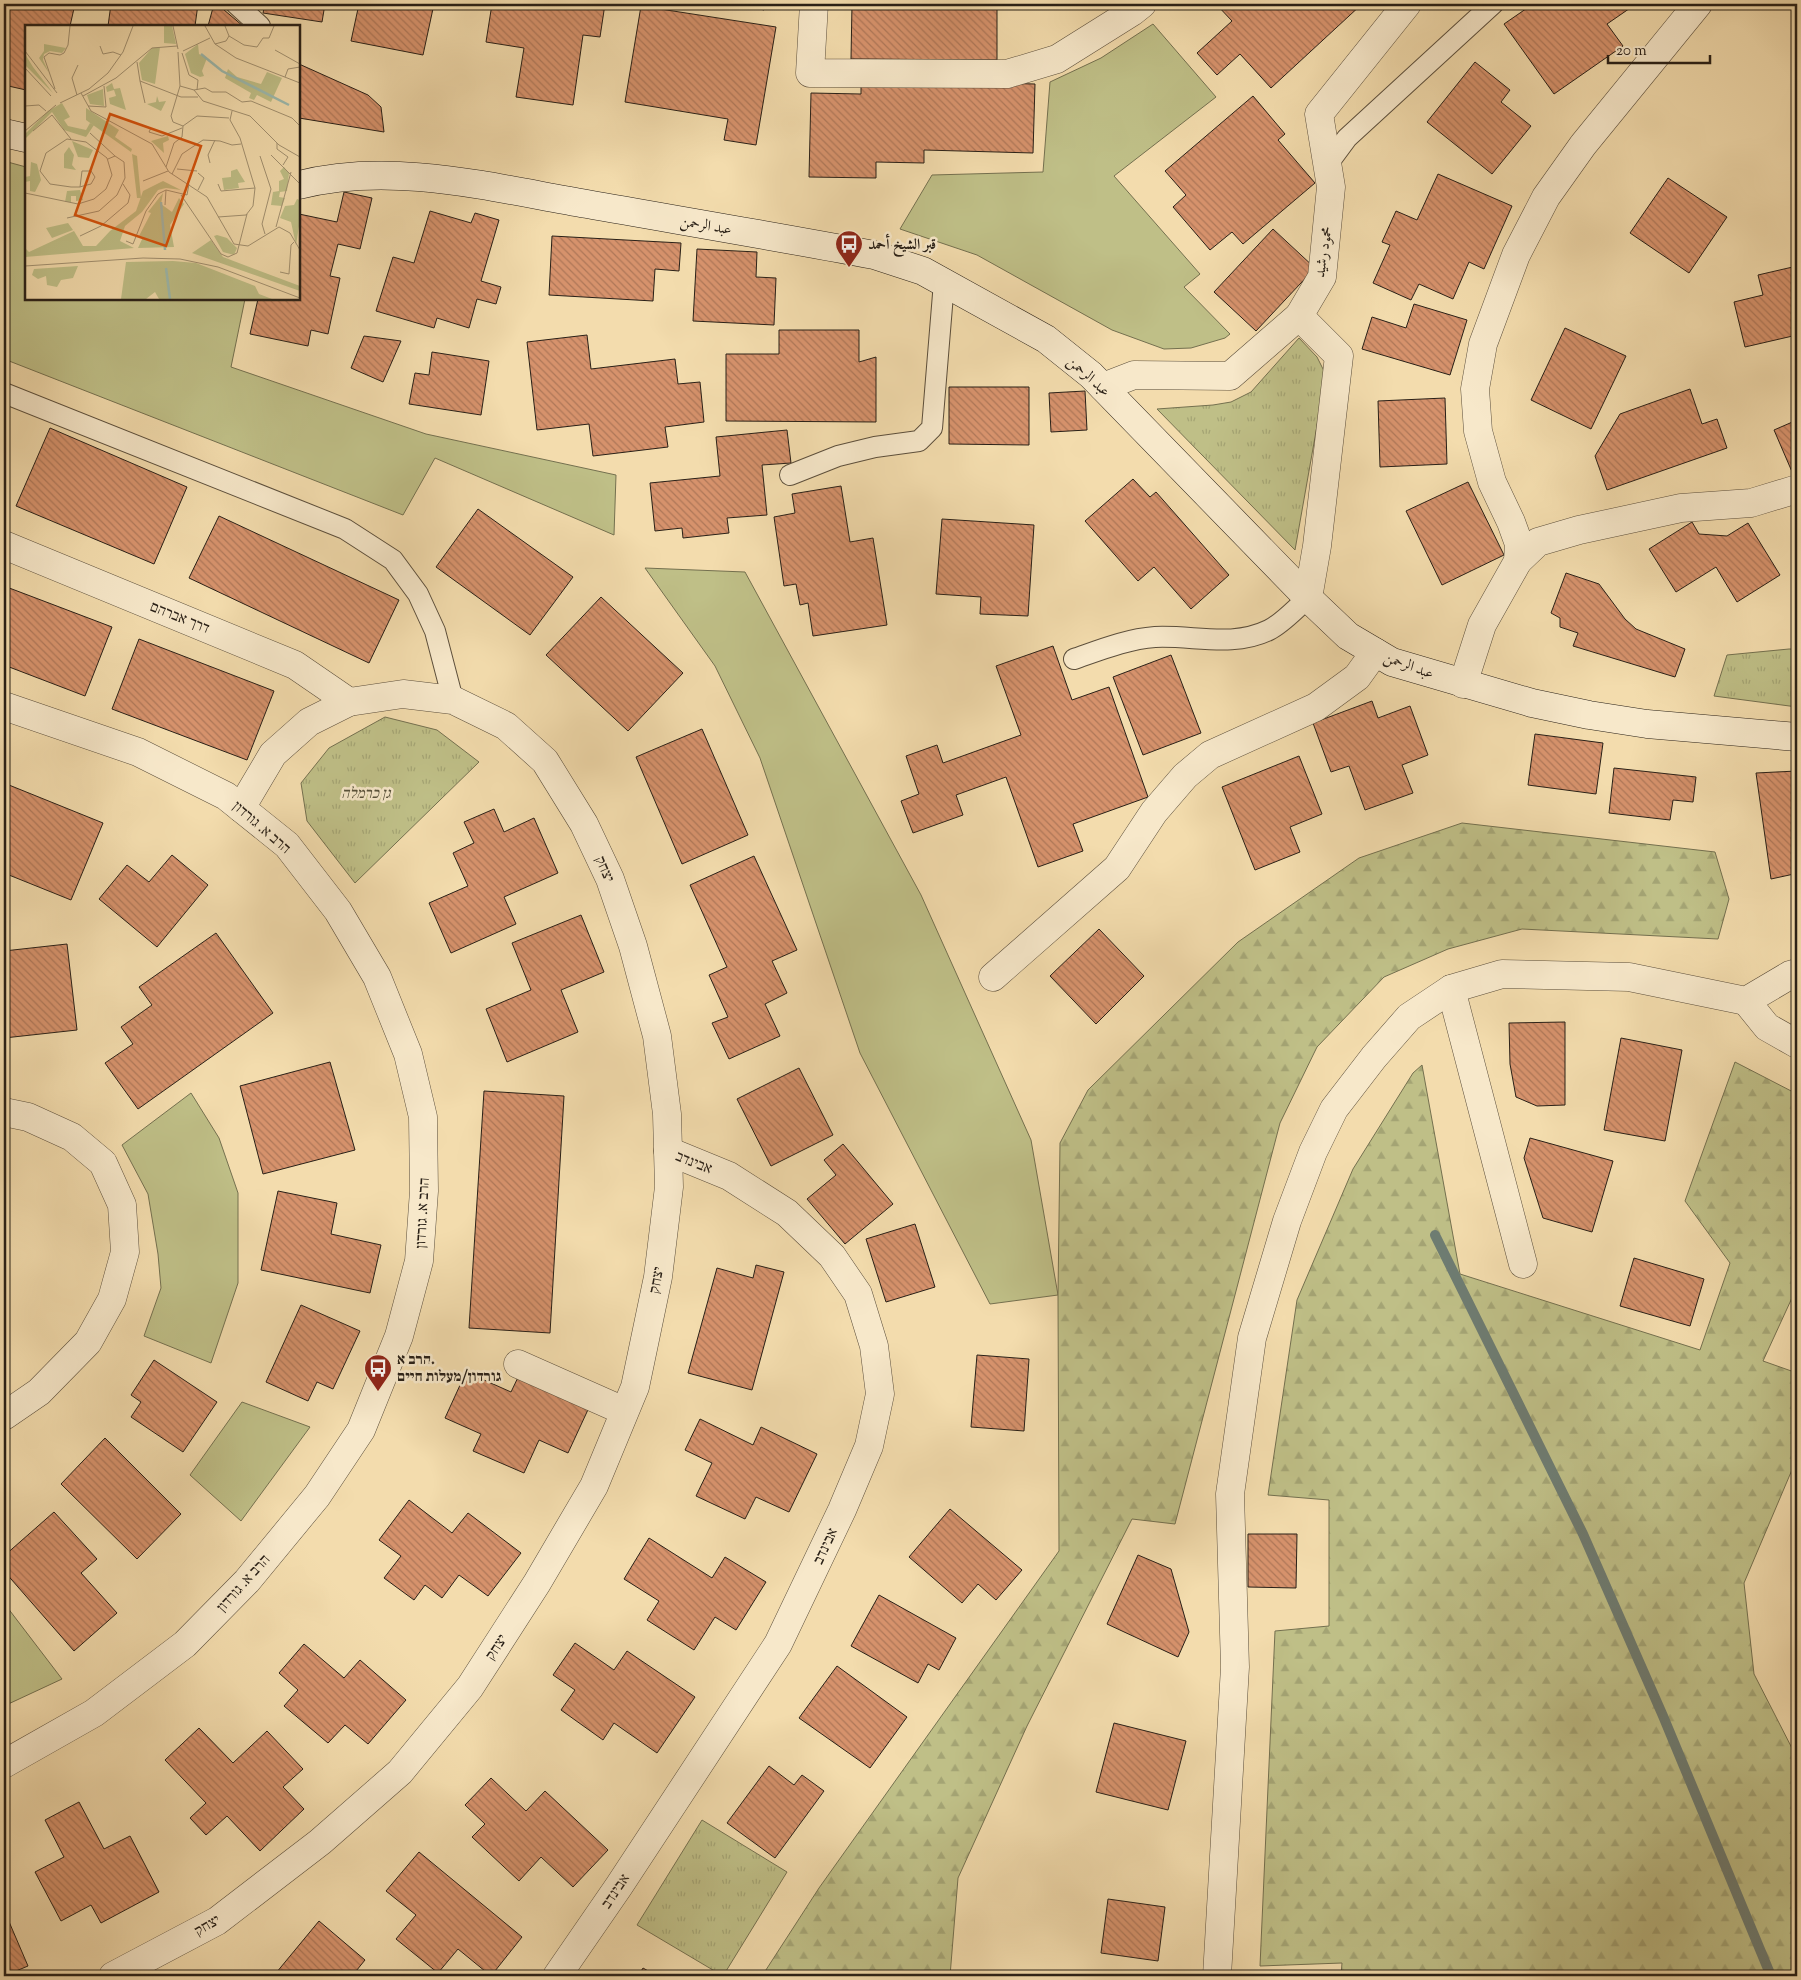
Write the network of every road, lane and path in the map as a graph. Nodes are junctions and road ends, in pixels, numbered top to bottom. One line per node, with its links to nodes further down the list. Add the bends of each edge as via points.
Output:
1 (236, 4): 7 (lane)
2 (814, 4): 3 (street, via 810,73 997,74 1057,59)
3 (1142, 4)
4 (1406, 4): 10 (street, محمود رشيد, via 1319,114)
5 (1493, 4): 10 (lane, via 1347,138)
6 (1698, 4): 19 (street, via 1546,197 1516,255 1483,344 1475,389 1478,431 1492,482 1519,544)
7 (259, 25)
8 (4, 133): 9 (street)
9 (25, 138)
10 (1327, 165): 13 (street, محمود رشيد, via 1331,186 1322,277)
11 (300, 185): 12 (street, عبد الرحمن, via 368,174 463,183 874,255 923,271)
12 (944, 282): 14 (street, عبد الرحمن, via 1046,339); 16 (lane, via 932,428 919,441 838,456)
13 (1299, 316): 14 (street, محمود رشيد, via 1230,376 1134,375); 20 (street, via 1339,356)
14 (1103, 387): 20 (street, عبد الرحمن)
15 (4, 393): 24 (lane, via 345,529 393,560 418,594 435,632)
16 (790, 476)
17 (1797, 489): 19 (street, via 1751,503 1681,508 1579,530 1538,542)
18 (4, 546): 25 (street, דרך אברהם, via 296,664)
19 (1518, 561): 23 (street, via 1482,625)
20 (1308, 598): 21 (street, عبد الرحمن, via 1348,636); 22 (lane, via 1270,629 1245,638 1229,641 1156,637 1118,644)
21 (1376, 652): 23 (street, عبد الرحمن, via 1392,662); 30 (street, via 1357,677 1316,707 1210,755 1185,776 1154,812 1117,868)
22 (1074, 659)
23 (1463, 684): 27 (street, عبد الرحمن, via 1589,715 1647,724)
24 (453, 700): 25 (street, יצחק, via 403,694); 35 (street, יצחק, via 506,726 545,761 584,824 610,879 633,946 657,1036 667,1114)
25 (349, 702): 28 (street, יצחק, via 309,722 273,754)
26 (4, 706): 28 (street, הרב א. גורדון, via 138,752 226,796)
27 (1797, 737)
28 (241, 808): 40 (street, הרב א. גורדון, via 287,845 338,912 377,977 408,1054 422,1117 424,1191 419,1261 399,1336 361,1430 317,1496 247,1581 185,1644 94,1713)
29 (1797, 973): 32 (street)
30 (993, 977)
31 (1451, 989): 32 (street, via 1502,974 1629,977); 36 (street); 43 (street, via 1409,1017 1334,1109 1313,1152 1288,1221 1252,1338 1230,1494 1235,1667)
32 (1746, 1001): 33 (street, via 1767,1027)
33 (1797, 1044)
34 (4, 1112): 39 (street, via 28,1117 72,1137 103,1163 122,1205 125,1252 112,1298 88,1342 39,1392)
35 (668, 1151): 38 (street, יצחק, via 669,1187 658,1277 634,1386); 42 (street, אבינדב, via 730,1176 786,1213 832,1256 858,1294 874,1346 880,1394 869,1446 778,1644)
36 (1523, 1264)
37 (518, 1364): 38 (street)
38 (624, 1411): 41 (street, יצחק, via 594,1486 537,1583 470,1687 400,1772 320,1842 217,1921)
39 (4, 1416)
40 (4, 1764)
41 (114, 1976)
42 (557, 1976)
43 (1217, 1976)

